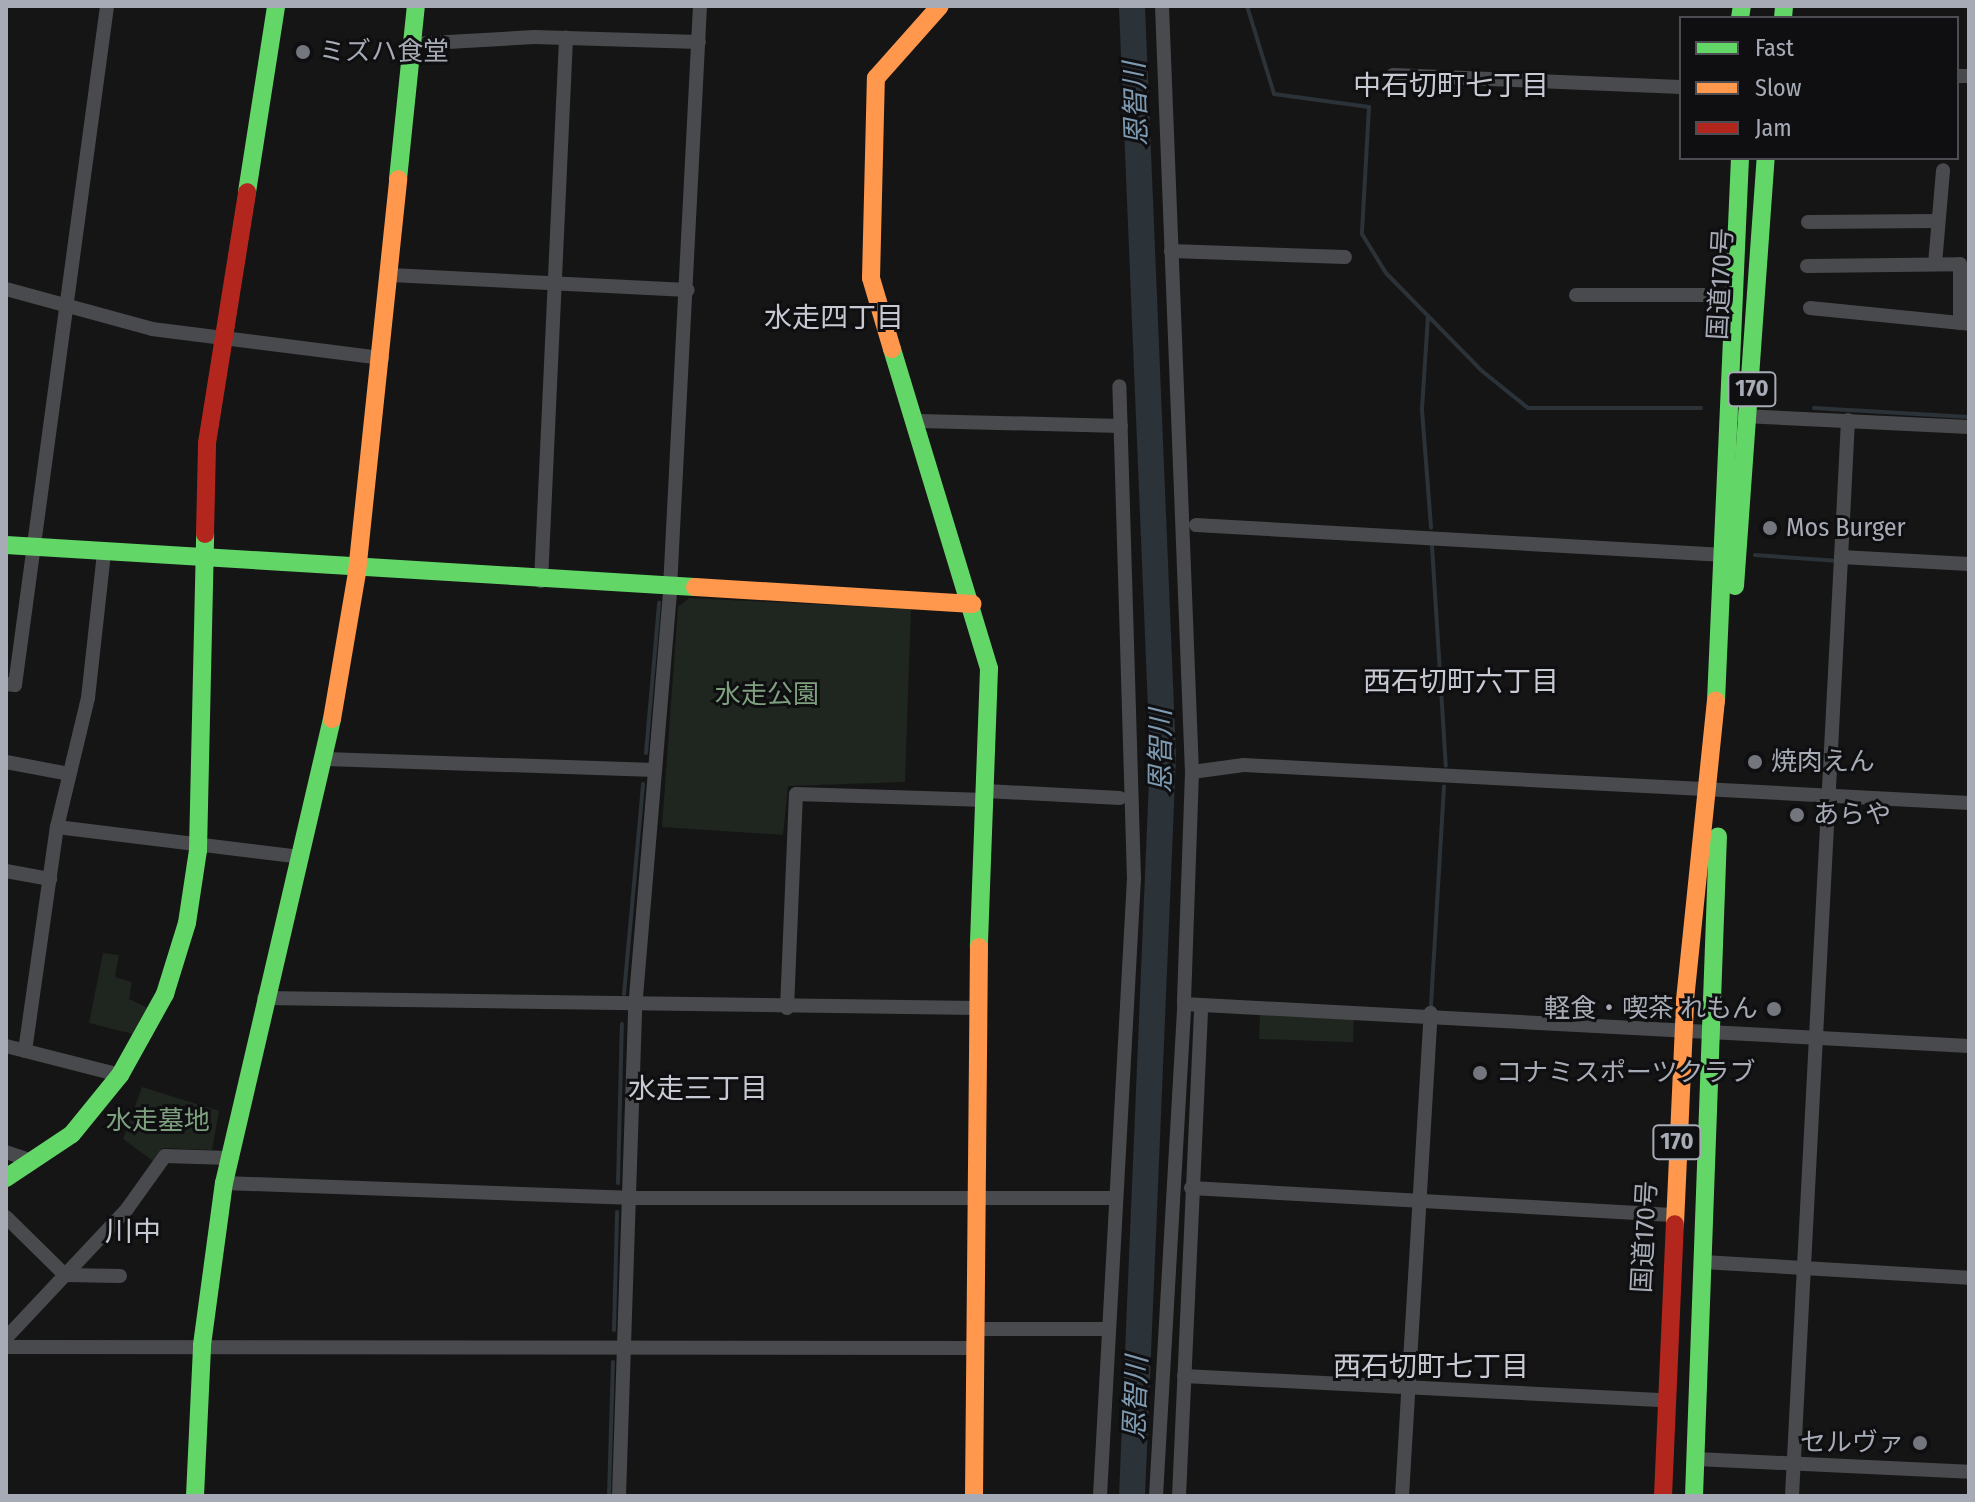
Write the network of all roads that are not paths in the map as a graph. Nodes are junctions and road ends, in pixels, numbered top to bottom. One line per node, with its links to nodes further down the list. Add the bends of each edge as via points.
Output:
1 (107, 6): 29 (street)
2 (276, 6): 32 (main road)
3 (416, 6): 9 (main road)
4 (700, 6): 8 (street)
5 (940, 6): 37 (main road, via 875,82 871,278)
6 (1162, 6): 19 (street)
7 (566, 38): 8 (street); 9 (street); 24 (street)
8 (699, 42): 26 (street)
9 (413, 44): 23 (main road)
10 (1393, 75): 11 (street)
11 (1679, 87)
12 (1724, 160): 28 (main road, 170)
13 (1740, 160): 44 (main road, 国道170号 / 170)
14 (1755, 160): 35 (main road, 国道170号 / 170)
15 (1766, 160): 35 (main road, 170)
16 (1943, 170): 17 (street)
17 (1936, 221): 18 (street); 21 (street)
18 (1808, 222)
19 (1171, 251): 20 (street); 57 (street)
20 (1345, 257)
21 (1935, 264): 22 (street); 31 (street, via 1960,264)
22 (1807, 266)
23 (391, 275): 24 (street); 33 (main road)
24 (555, 281): 26 (street); 49 (street)
25 (6, 289): 29 (street)
26 (688, 290): 50 (street)
27 (1576, 295): 28 (street)
28 (1716, 295): 44 (main road, 170)
29 (67, 307): 32 (street); 42 (street)
30 (1810, 308): 31 (street)
31 (1965, 323)
32 (226, 338): 33 (street); 46 (main road, via 207,443)
33 (382, 358): 48 (main road)
34 (1119, 386): 38 (street)
35 (1745, 416): 36 (street); 44 (main road, 国道170号 / 170); 52 (main road, 170, via 1743,542)
36 (1848, 420): 39 (street); 45 (street)
37 (919, 421): 38 (street); 51 (main road)
38 (1121, 426): 100 (street, via 1134,879)
39 (1969, 427)
40 (1196, 525): 44 (street)
41 (6, 545): 42 (main road)
42 (35, 548): 43 (main road); 53 (street, via 15,685)
43 (104, 553): 46 (main road); 58 (street, via 88,698)
44 (1716, 554): 52 (main road, 170)
45 (1841, 557): 47 (street); 61 (street)
46 (205, 561): 48 (main road); 65 (main road)
47 (1969, 564)
48 (357, 572): 49 (main road); 54 (main road)
49 (541, 581): 50 (main road)
50 (670, 588): 51 (main road); 56 (street)
51 (972, 604): 60 (main road, via 989,669)
52 (1722, 616): 59 (main road, 国道170号 / 170)
53 (6, 684)
54 (325, 759): 56 (street); 66 (main road)
55 (6, 762): 58 (street)
56 (655, 770): 74 (street)
57 (1192, 772): 59 (street, via 1244,765); 70 (street)
58 (69, 774): 64 (street)
59 (1712, 790): 61 (street); 76 (main road, 国道170号 / 170); 77 (main road, 国道170号 / 170, via 1720,811)
60 (986, 795): 62 (street); 72 (street, via 796,794); 73 (main road)
61 (1829, 797): 63 (street); 78 (street)
62 (1120, 798)
63 (1969, 803)
64 (57, 827): 65 (street); 68 (street)
65 (198, 850): 66 (street); 82 (main road, via 187,923 165,994)
66 (300, 857): 69 (main road)
67 (6, 871): 68 (street)
68 (50, 879): 81 (street)
69 (264, 998): 74 (street); 84 (main road)
70 (1184, 1004): 71 (street); 116 (street)
71 (1201, 1005): 75 (street); 88 (street)
72 (787, 1008): 73 (street); 74 (street)
73 (977, 1008): 90 (main road)
74 (635, 1009): 89 (street)
75 (1431, 1013): 76 (street); 92 (street)
76 (1684, 1028): 77 (street); 93 (main road, 国道170号 / 170)
77 (1716, 1030): 78 (street); 95 (main road, 国道170号 / 170)
78 (1816, 1037): 80 (street); 96 (street)
79 (6, 1046): 81 (street)
80 (1969, 1046)
81 (25, 1051): 82 (street)
82 (120, 1075): 85 (main road, via 72,1134)
83 (6, 1152): 85 (street)
84 (229, 1158): 87 (main road); 97 (street, via 165,1156 127,1209)
85 (32, 1161): 86 (main road)
86 (6, 1178)
87 (224, 1183): 89 (street); 103 (main road)
88 (1191, 1188): 92 (street); 106 (street)
89 (628, 1198): 90 (street); 104 (street)
90 (976, 1198): 91 (street); 102 (main road)
91 (1110, 1198)
92 (1421, 1199): 93 (street); 107 (street)
93 (1672, 1215): 108 (main road, 国道170号 / 170)
94 (6, 1217): 97 (street)
95 (1703, 1262): 96 (street); 109 (main road, 国道170号 / 170)
96 (1803, 1269): 99 (street); 110 (street)
97 (65, 1275): 98 (street); 101 (street)
98 (120, 1276)
99 (1969, 1278)
100 (1108, 1329): 102 (street); 115 (street)
101 (6, 1338)
102 (974, 1338): 104 (street); 114 (main road)
103 (202, 1345): 104 (street); 105 (street); 112 (main road)
104 (624, 1346): 113 (street)
105 (6, 1347)
106 (1184, 1376): 107 (street); 117 (street)
107 (1409, 1389): 108 (street); 118 (street)
108 (1664, 1400): 119 (main road, 国道170号 / 170)
109 (1696, 1459): 110 (street); 120 (main road, 国道170号 / 170)
110 (1793, 1464): 111 (street); 121 (street)
111 (1969, 1472)
112 (195, 1496)
113 (619, 1496)
114 (974, 1496)
115 (1100, 1496)
116 (1156, 1496)
117 (1179, 1496)
118 (1402, 1496)
119 (1663, 1496)
120 (1694, 1496)
121 (1792, 1496)

